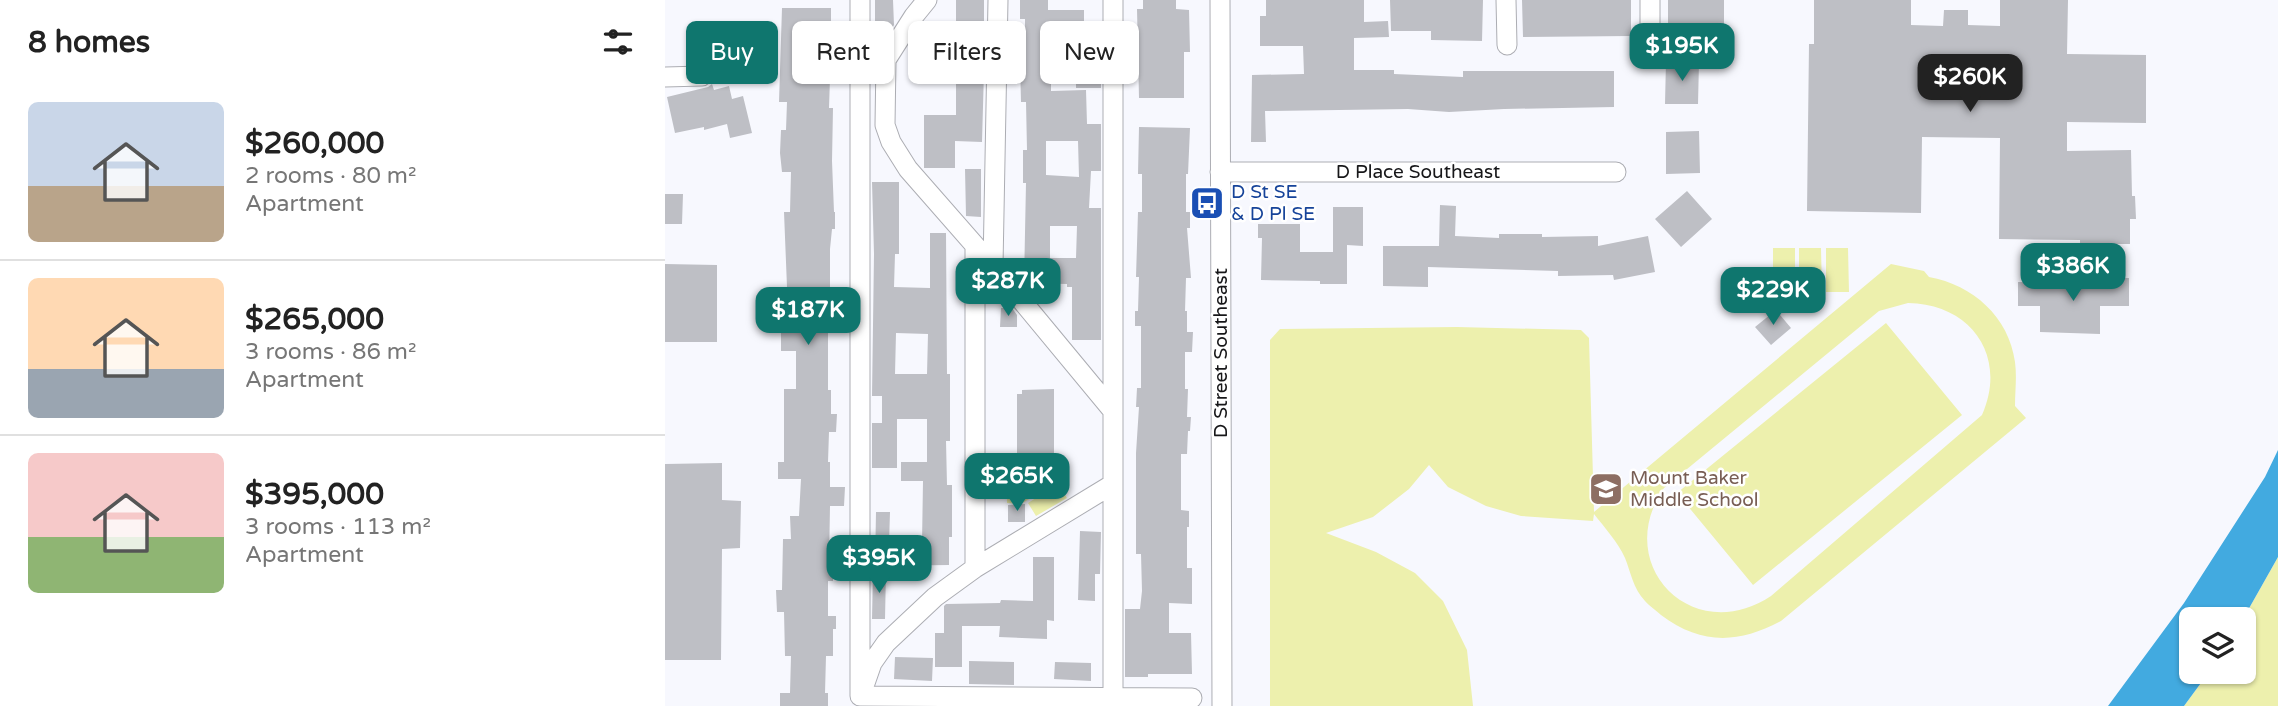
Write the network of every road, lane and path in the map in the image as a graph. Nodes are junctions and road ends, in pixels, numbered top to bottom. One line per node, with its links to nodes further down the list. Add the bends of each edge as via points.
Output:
1 (860, 0): 8 (street)
2 (927, 0): 11 (street)
3 (998, 0): 19 (street)
4 (1113, 0): 20 (street)
5 (1220, 0): 16 (street, D Street Southeast)
6 (1507, 0): 10 (street)
7 (1650, 0): 9 (street)
8 (860, 21)
9 (1650, 40)
10 (1507, 45)
11 (894, 49)
12 (686, 76): 13 (street)
13 (665, 77)
14 (861, 84): 25 (street)
15 (886, 84): 18 (street, via 884,115 891,142 908,169)
16 (1220, 172): 17 (street, D Place Southeast); 26 (street, D Street Southeast)
17 (1616, 172)
18 (975, 247): 19 (street); 22 (street)
19 (993, 266): 20 (street)
20 (1113, 411): 21 (street)
21 (1113, 484): 22 (street); 23 (street)
22 (975, 568): 25 (street, via 885,643 872,663)
23 (1113, 696): 24 (street); 25 (street)
24 (1192, 698)
25 (859, 701)
26 (1222, 706)

